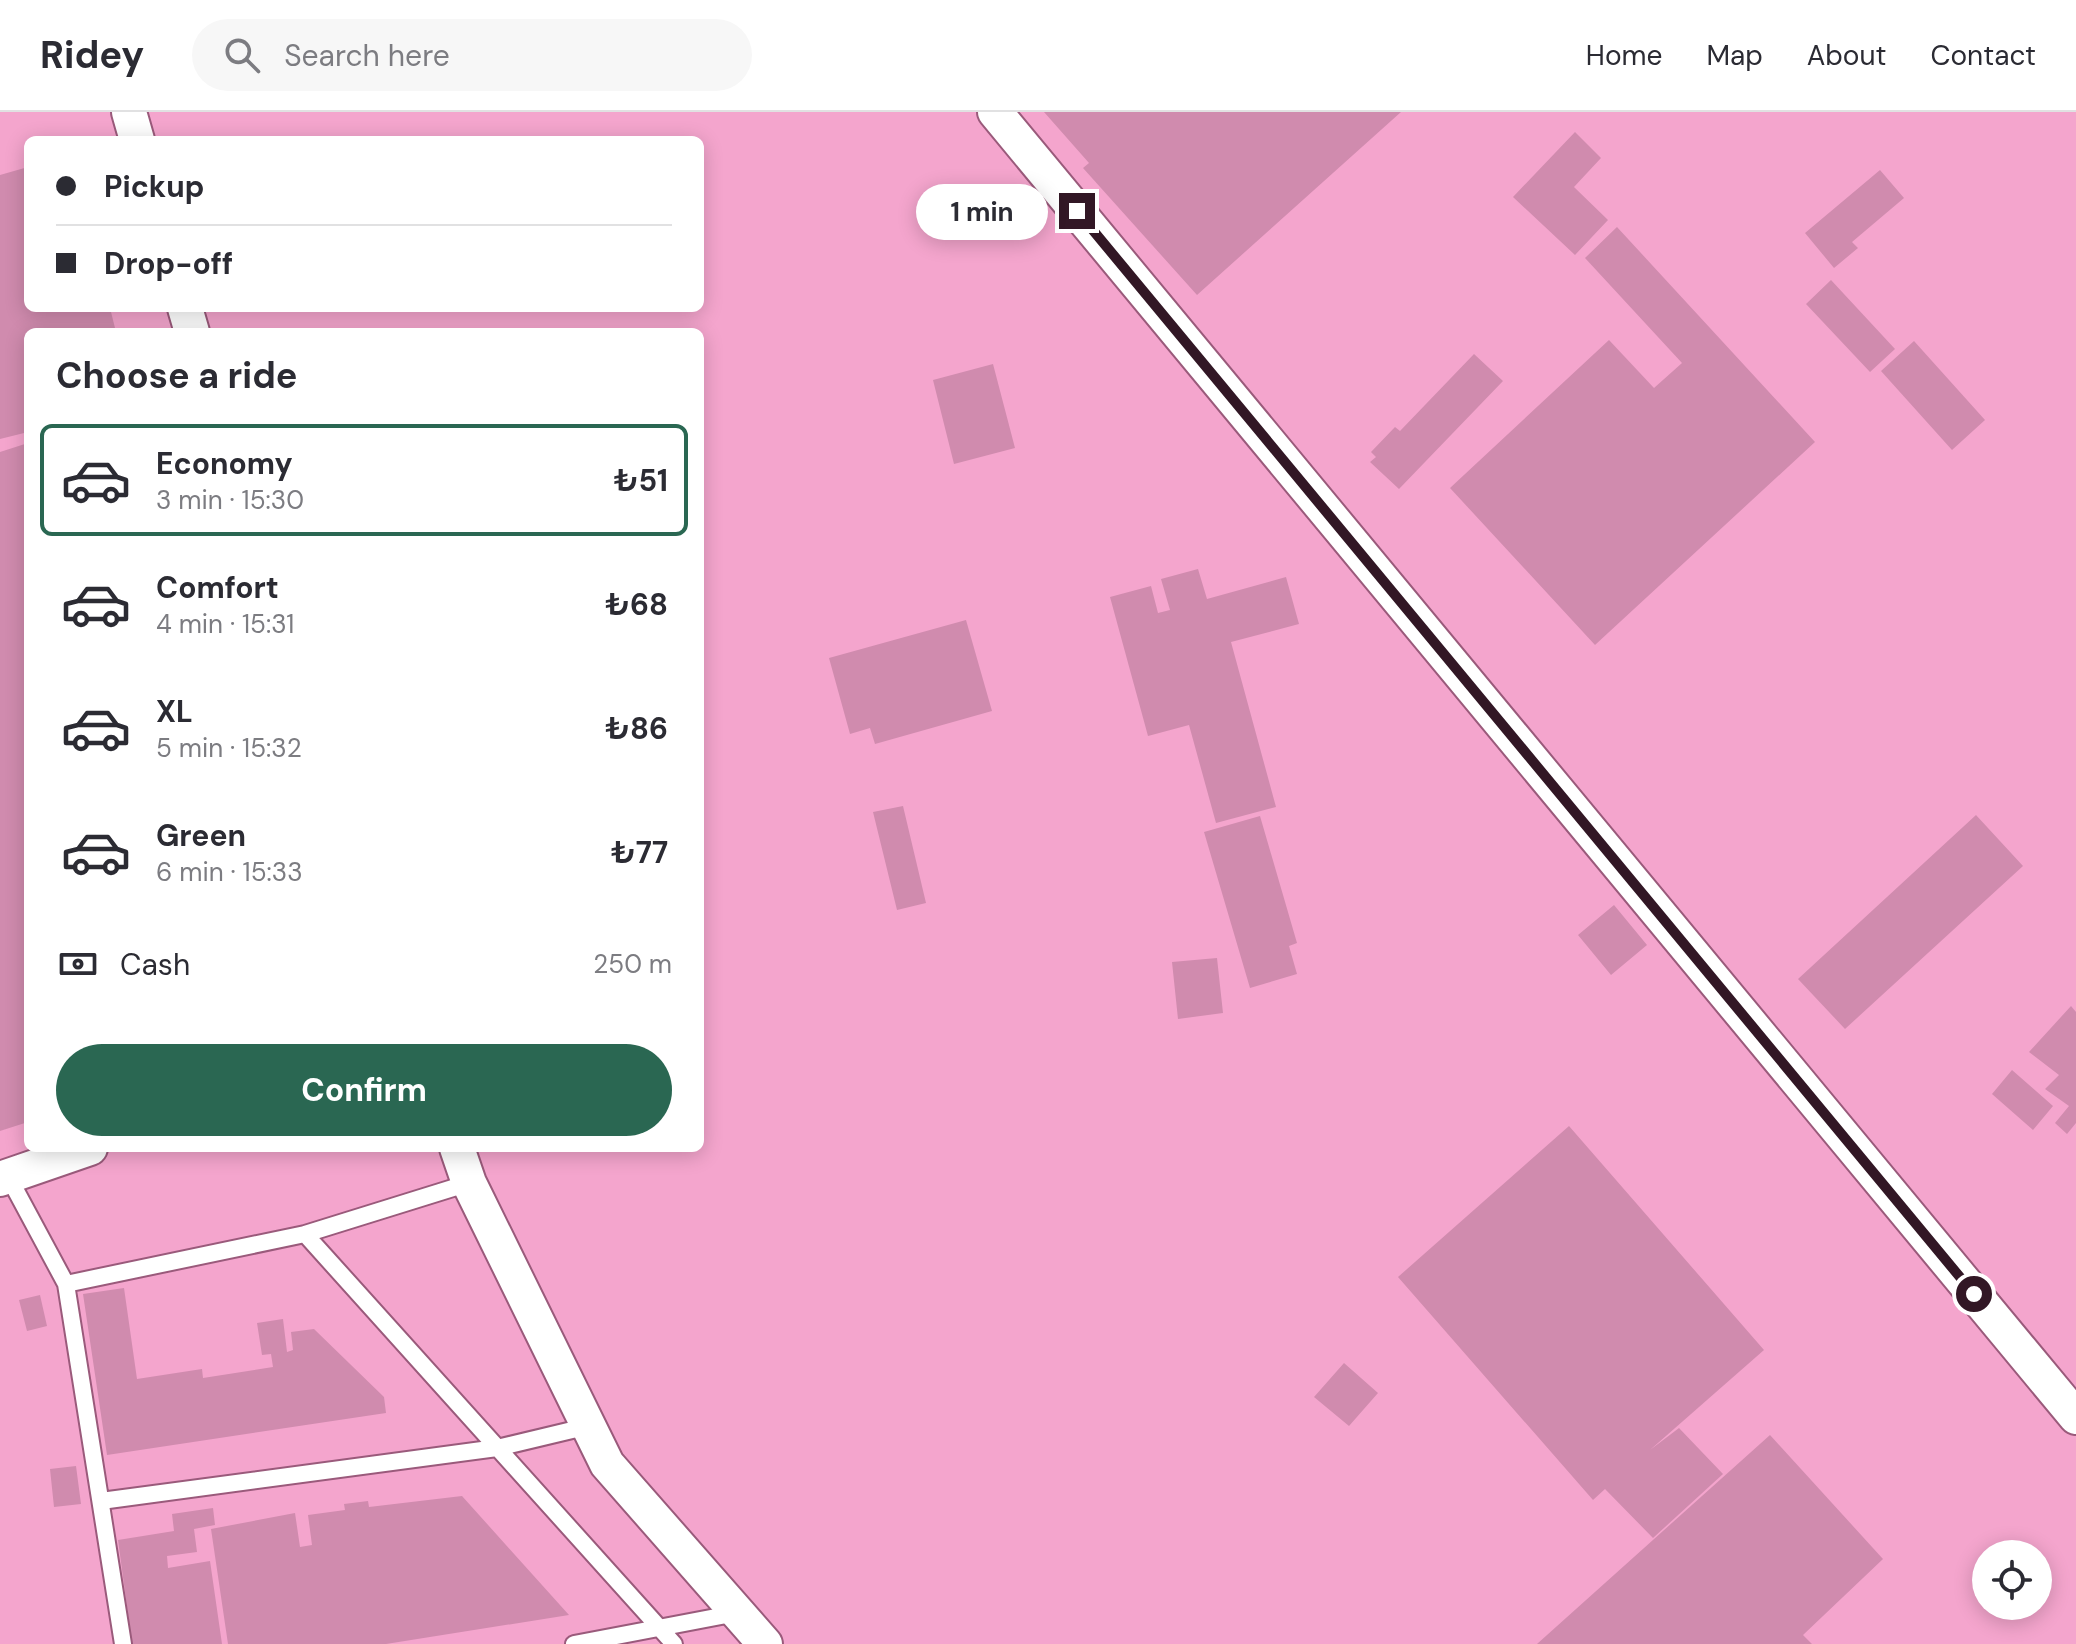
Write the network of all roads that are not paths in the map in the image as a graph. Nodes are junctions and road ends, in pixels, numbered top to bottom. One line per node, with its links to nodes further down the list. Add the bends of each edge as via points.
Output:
1 (129, 112): 3 (street)
2 (995, 112): 10 (street)
3 (136, 136)
4 (78, 1152): 6 (street)
5 (458, 1152): 7 (street)
6 (4, 1177): 9 (lane)
7 (469, 1183): 8 (lane); 11 (street)
8 (305, 1234): 9 (lane); 12 (lane)
9 (66, 1284): 13 (lane)
10 (2076, 1417)
11 (589, 1426): 12 (lane); 14 (street, via 607,1464)
12 (497, 1448): 13 (lane); 15 (lane)
13 (101, 1501): 16 (lane)
14 (738, 1613): 15 (lane); 19 (street)
15 (659, 1628): 17 (lane); 18 (lane)
16 (123, 1644)
17 (574, 1644)
18 (674, 1644)
19 (765, 1644)

